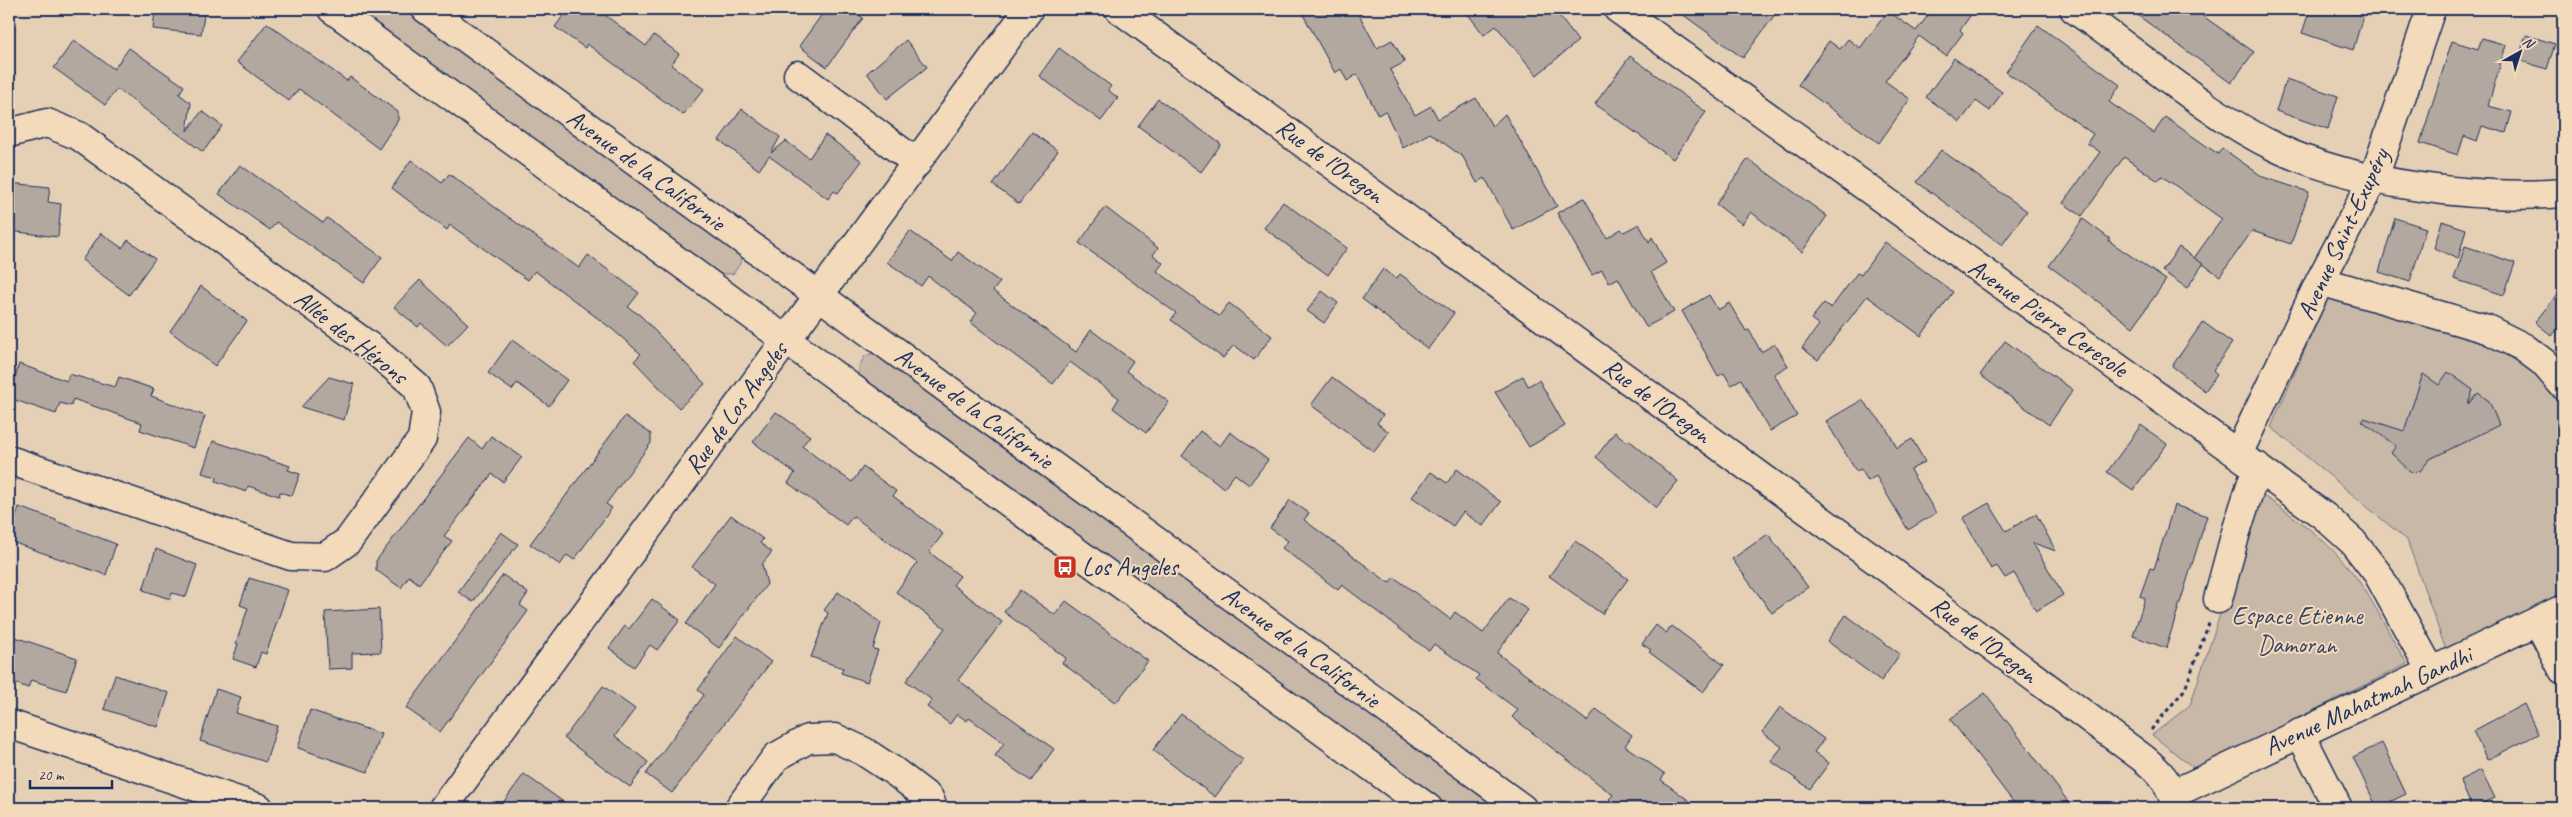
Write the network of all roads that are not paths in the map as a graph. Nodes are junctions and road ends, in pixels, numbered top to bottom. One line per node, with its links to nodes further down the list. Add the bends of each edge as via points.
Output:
1 (332, 9): 15 (street)
2 (426, 9): 14 (street, Avenue de la Californie)
3 (1028, 9): 10 (street, Rue de Los Angeles)
4 (1119, 9): 26 (street, Rue de l'Oregon, via 2133,751 2161,773)
5 (1618, 9): 17 (street, Avenue Pierre Ceresole)
6 (2432, 9): 11 (street, Avenue Saint-Exupéry)
7 (2079, 10): 11 (street, via 2209,108 2242,128 2278,148 2333,168)
8 (798, 75): 10 (street)
9 (9, 133): 18 (street, Allée des Hérons, via 47,123 79,136 373,349 417,388 426,412 422,439 348,541 325,557 291,556)
10 (917, 162): 14 (street, Rue de Los Angeles)
11 (2374, 178): 12 (street, via 2472,192 2512,195); 13 (street, Avenue Saint-Exupéry)
12 (2563, 193)
13 (2320, 281): 16 (street, via 2487,329 2523,347 2543,362); 17 (street, Avenue Saint-Exupéry)
14 (817, 294): 15 (street, Rue de Los Angeles); 32 (street, Avenue de la Californie)
15 (786, 340): 28 (street, Rue de Los Angeles); 31 (street)
16 (2563, 384)
17 (2248, 459): 19 (street, Avenue Saint-Exupéry); 23 (street, Avenue Pierre Ceresole, via 2353,542 2378,574)
18 (9, 460)
19 (2218, 599)
20 (2563, 609): 21 (street, Avenue Mahatmah Gandhi)
21 (2538, 620): 22 (street); 23 (street, Avenue Mahatmah Gandhi)
22 (2563, 670)
23 (2431, 671): 25 (street, Avenue Mahatmah Gandhi)
24 (9, 724): 27 (street)
25 (2300, 734): 26 (street, Avenue Mahatmah Gandhi); 33 (street)
26 (2174, 801)
27 (259, 808)
28 (443, 808)
29 (739, 808): 30 (street, via 776,757 808,739 835,738 895,772 929,798)
30 (933, 808)
31 (1428, 808)
32 (1522, 808)
33 (2338, 808)

